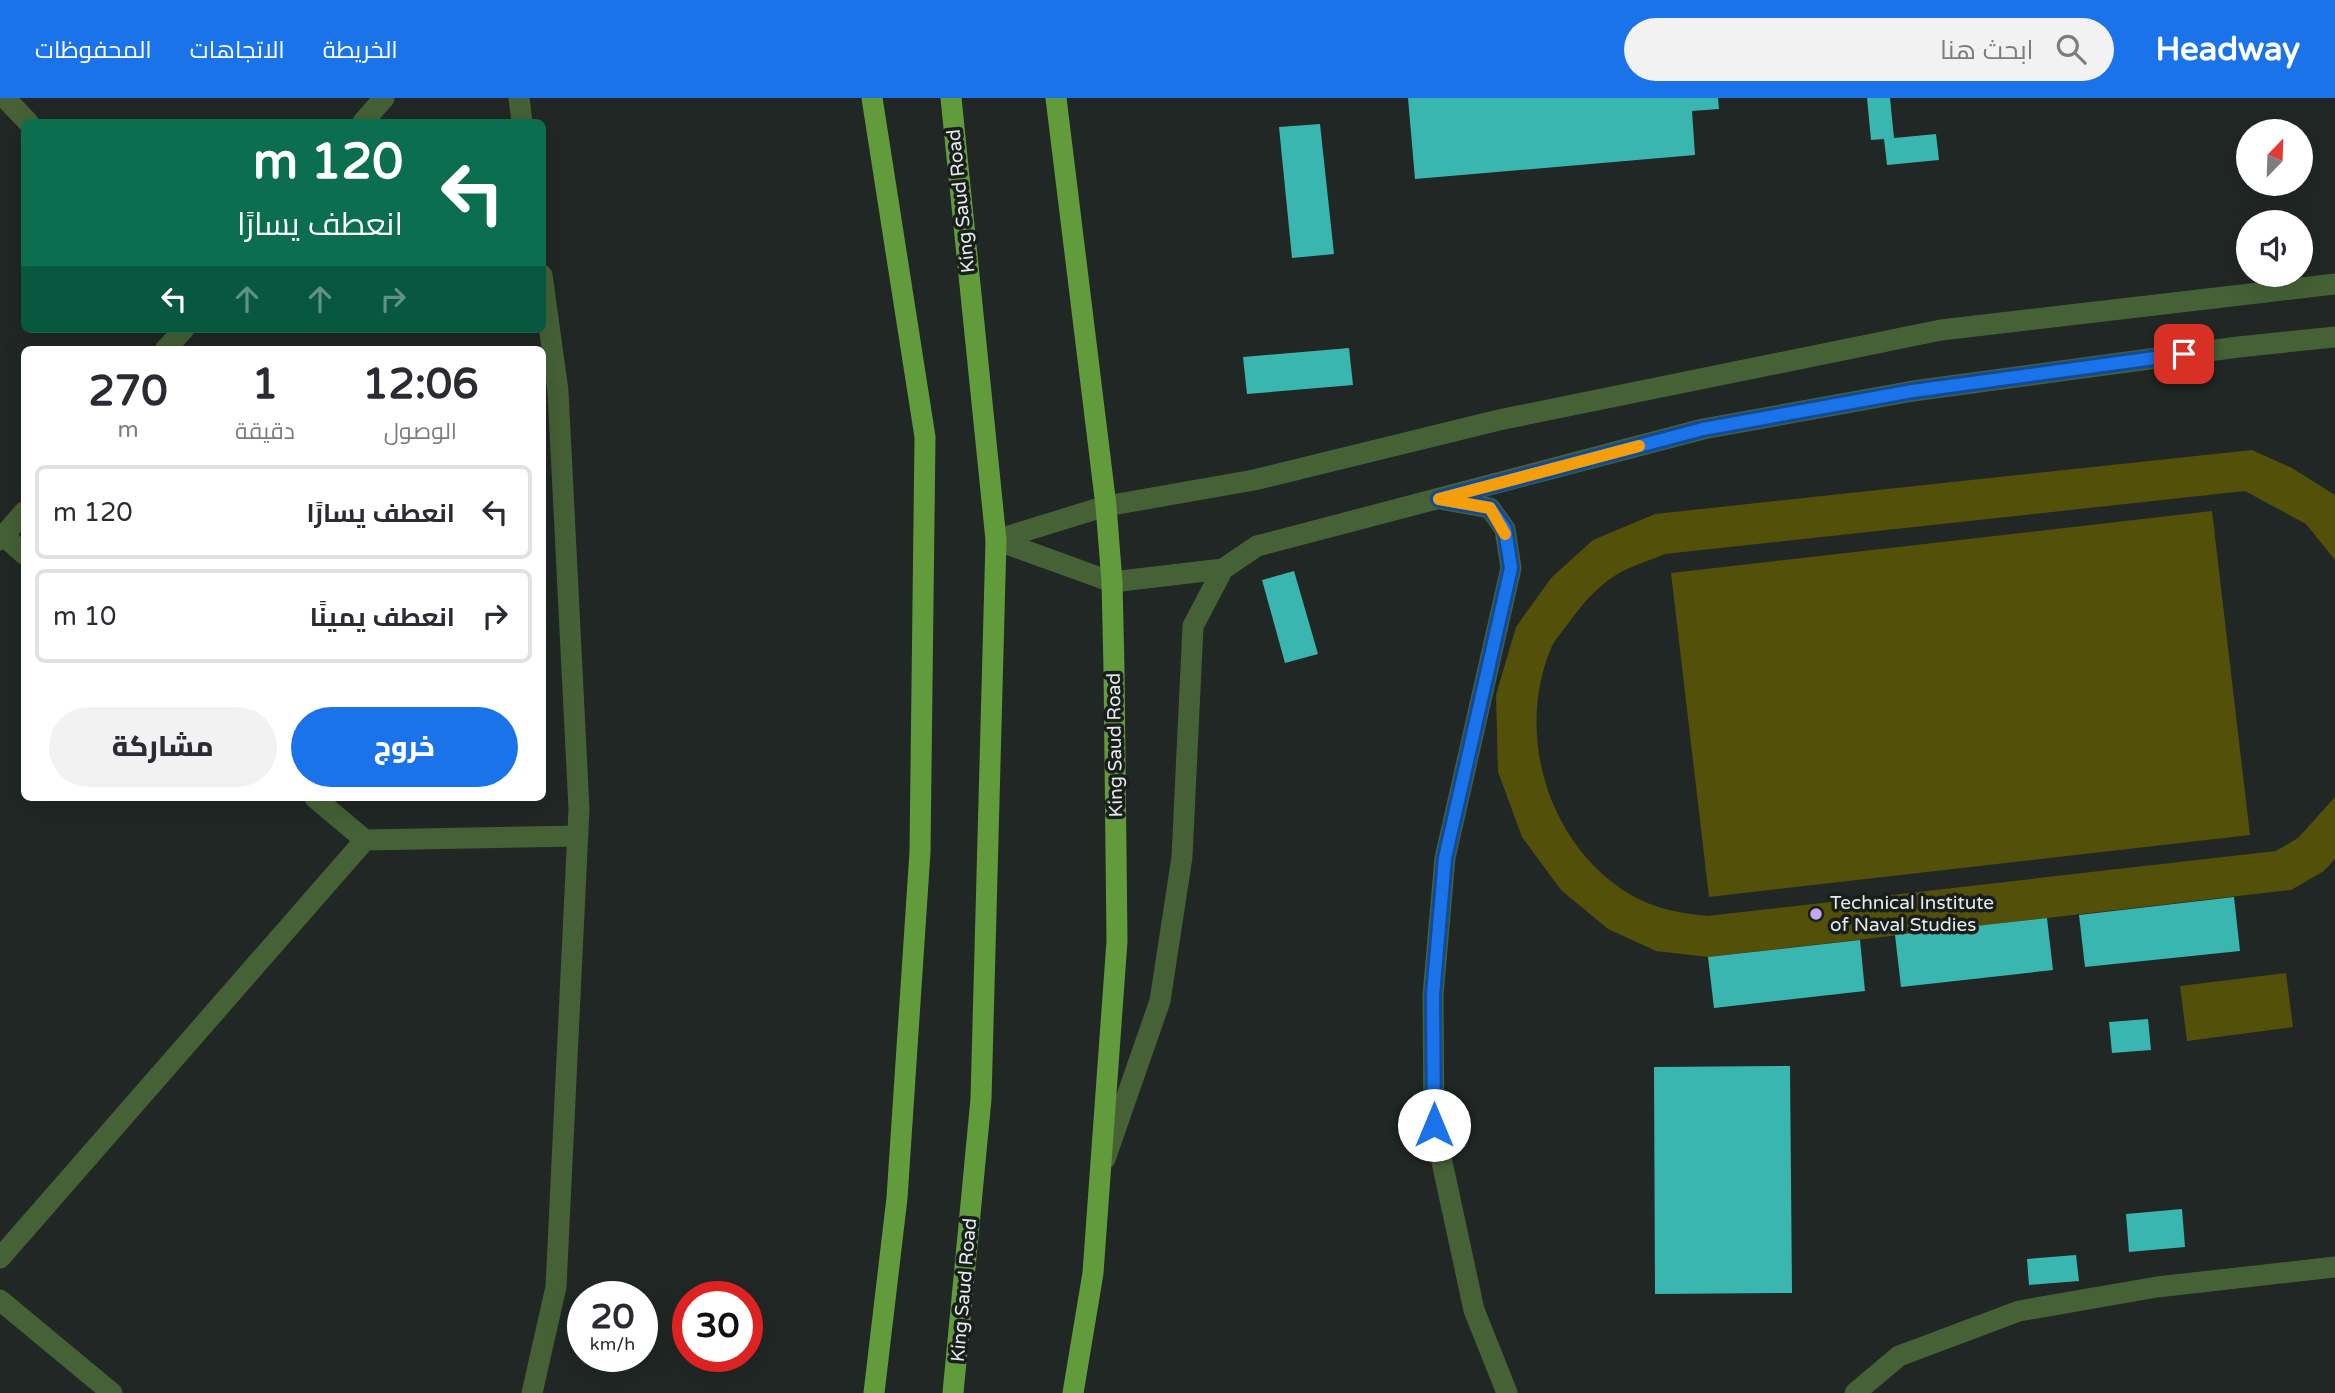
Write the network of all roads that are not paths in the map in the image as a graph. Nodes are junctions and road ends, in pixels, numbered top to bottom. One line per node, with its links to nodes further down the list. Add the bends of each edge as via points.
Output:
1 (384, 98): 8 (street)
2 (519, 98): 9 (street)
3 (872, 98): 32 (main road, via 925,437 920,852 897,1198)
4 (951, 98): 19 (main road, King Saud Road)
5 (1056, 98): 16 (main road, King Saud Road)
6 (2, 99): 7 (street)
7 (25, 119)
8 (366, 119)
9 (522, 119)
10 (2335, 284): 16 (street, via 1941,330 1499,420 1254,480)
11 (546, 304): 24 (street, via 558,391)
12 (180, 333): 14 (street)
13 (2335, 337): 15 (street, via 1913,391 1703,429)
14 (169, 346)
15 (1439, 499): 21 (street, via 1257,546); 35 (street, via 1490,508 1505,529 1511,568 1445,858 1433,995 1434,1125 1474,1310)
16 (1106, 506): 19 (street); 22 (main road, King Saud Road)
17 (21, 516): 18 (street)
18 (2, 538): 20 (street)
19 (996, 540): 22 (street); 33 (main road, King Saud Road, via 981,1099)
20 (21, 552)
21 (1223, 569): 22 (street); 26 (street, via 1193,626 1182,857 1160,1001)
22 (1112, 582): 26 (main road, King Saud Road, via 1117,941)
23 (319, 801): 25 (street)
24 (578, 836): 25 (street); 31 (street, via 555,1287)
25 (365, 840): 27 (street)
26 (1100, 1174): 34 (main road, King Saud Road, via 1093,1273)
27 (0, 1258)
28 (2335, 1267): 36 (street, via 2157,1287 2019,1311 1899,1356)
29 (0, 1300): 30 (street)
30 (112, 1393)
31 (532, 1393)
32 (874, 1393)
33 (953, 1393)
34 (1073, 1393)
35 (1507, 1393)
36 (1855, 1393)

